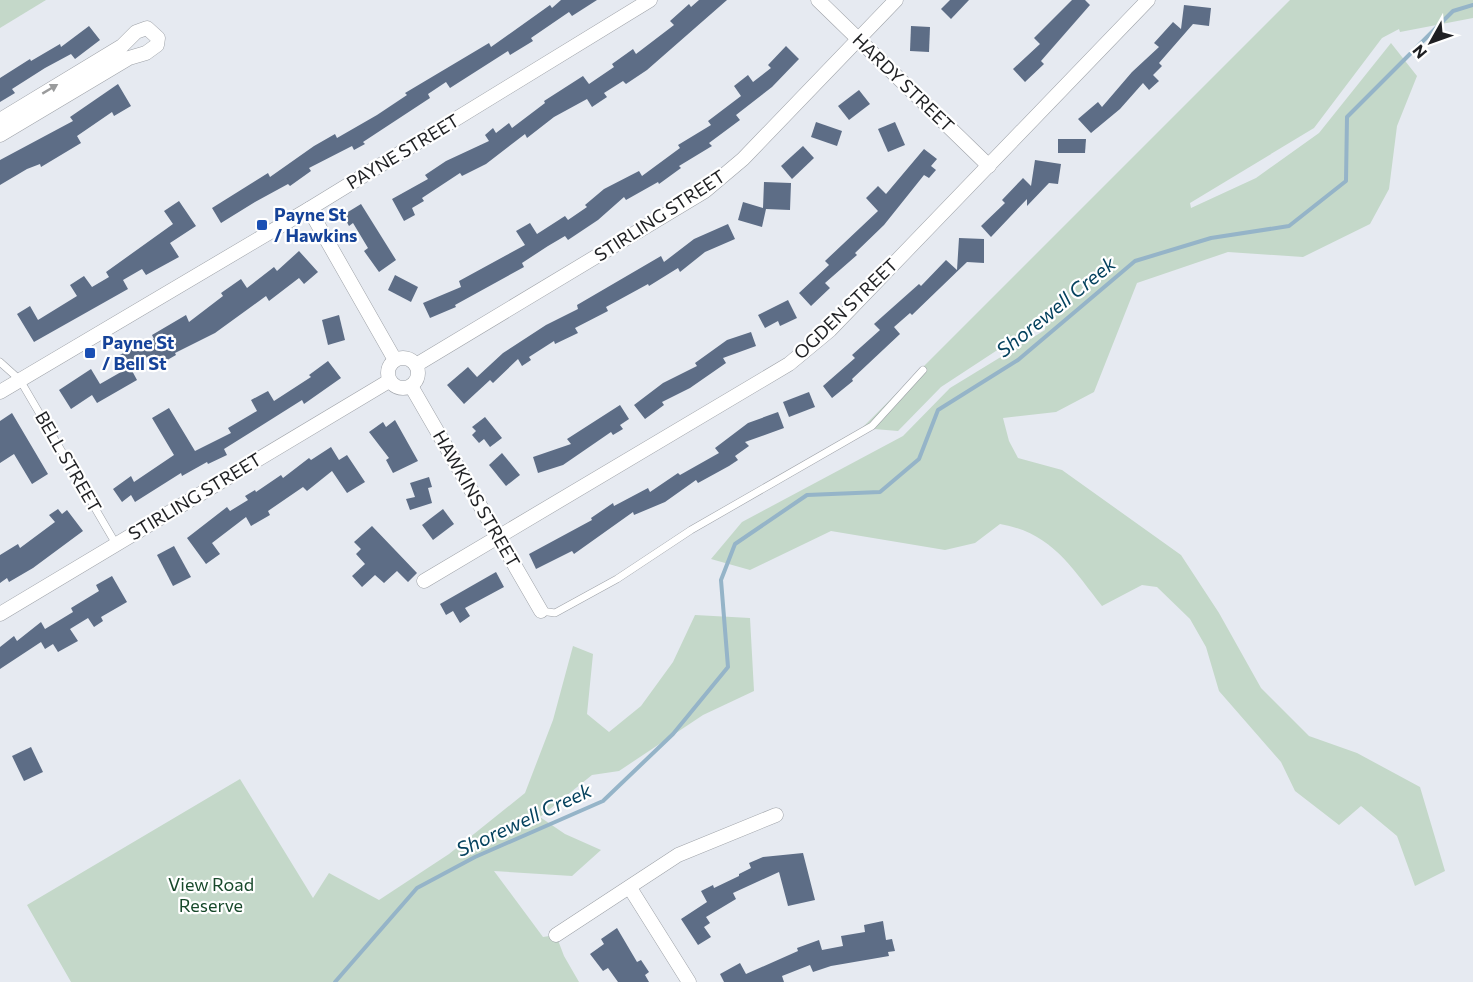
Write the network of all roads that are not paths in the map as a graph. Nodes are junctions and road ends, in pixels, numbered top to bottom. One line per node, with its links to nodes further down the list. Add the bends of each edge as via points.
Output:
1 (650, 0): 9 (street, PAYNE STREET)
2 (818, 0): 5 (street, HARDY STREET)
3 (896, 0): 5 (street, STIRLING STREET)
4 (1148, 0): 8 (street, OGDEN STREET)
5 (858, 40): 8 (street, HARDY STREET); 12 (street, STIRLING STREET, via 743,159 705,191)
6 (0, 120): 7 (street, one-way to 7, via 122,46 136,32 147,28 158,38 157,45 146,52 129,58)
7 (0, 135)
8 (988, 166): 18 (street, OGDEN STREET, via 830,330 789,364)
9 (309, 209): 10 (street); 14 (street, PAYNE STREET)
10 (394, 360): 12 (street, via 409,359); 15 (street, via 387,372)
11 (0, 362): 14 (lane, BELL STREET)
12 (416, 365): 16 (street, via 417,379)
13 (923, 370): 21 (lane, via 872,426 691,530 618,579 555,613)
14 (20, 380): 17 (street, PAYNE STREET); 19 (lane, BELL STREET)
15 (389, 381): 16 (street, via 401,389); 19 (street, STIRLING STREET)
16 (411, 386): 18 (street, HAWKINS STREET)
17 (0, 392)
18 (496, 536): 20 (street, OGDEN STREET); 21 (street, HAWKINS STREET)
19 (116, 544): 22 (street, STIRLING STREET)
20 (424, 580)
21 (542, 611)
22 (0, 614)
23 (776, 815): 24 (street, via 678,855)
24 (630, 888): 25 (street); 26 (street)
25 (556, 935)
26 (689, 982)

